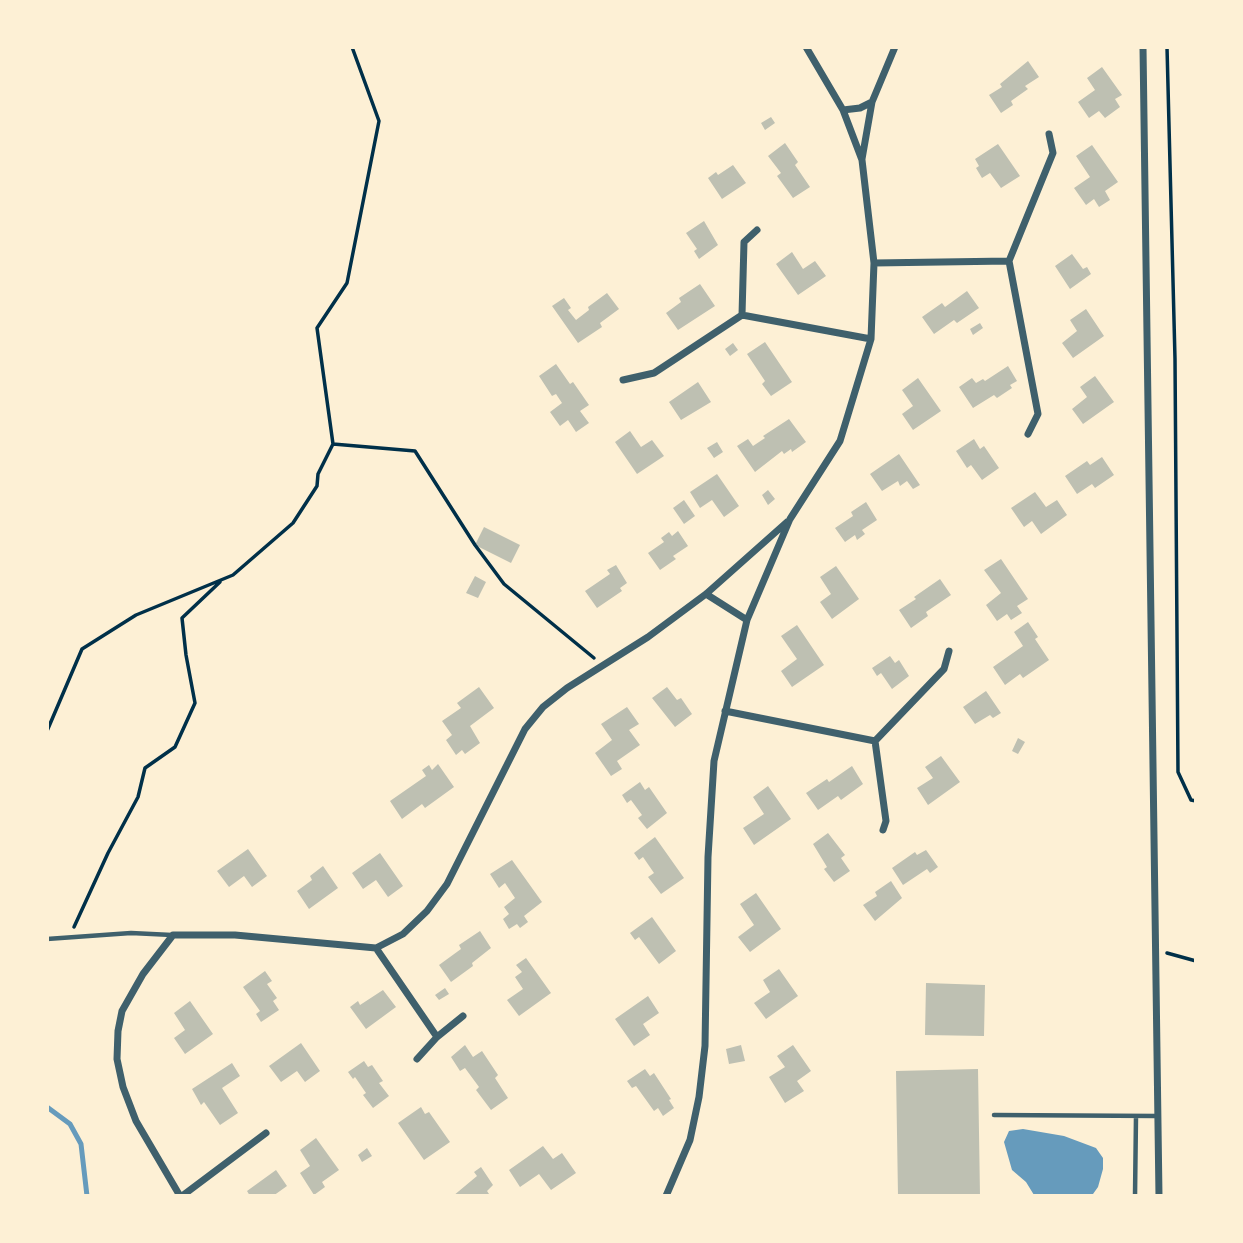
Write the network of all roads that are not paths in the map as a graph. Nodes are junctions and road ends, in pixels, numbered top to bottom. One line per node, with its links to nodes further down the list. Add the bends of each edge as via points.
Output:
1 (806, 47): 5 (street)
2 (895, 47): 4 (street)
3 (1143, 47): 30 (street)
4 (872, 102): 5 (street); 7 (street)
5 (844, 110): 7 (street)
6 (1049, 134): 9 (street, via 1054,153)
7 (862, 160): 10 (street)
8 (757, 230): 11 (street, via 744,242)
9 (1009, 261): 10 (street); 14 (street, via 1038,414)
10 (874, 262): 12 (street)
11 (742, 315): 12 (street); 13 (street, via 654,373)
12 (871, 339): 15 (street, via 839,441)
13 (624, 380)
14 (1028, 434)
15 (790, 519): 16 (street); 17 (street)
16 (706, 594): 17 (street); 24 (street, via 543,707 525,729 447,884 403,934)
17 (747, 620): 19 (street)
18 (948, 650): 20 (street, via 944,669)
19 (725, 711): 20 (street); 33 (street, via 715,761 708,857 705,1046 699,1097 690,1140)
20 (875, 741): 21 (street, via 887,821)
21 (883, 830)
22 (173, 935): 23 (lane); 24 (street, via 235,935); 32 (street, via 122,1011 117,1059 136,1121)
23 (47, 939)
24 (376, 948): 26 (street)
25 (463, 1016): 26 (street)
26 (438, 1037): 27 (street)
27 (417, 1059)
28 (994, 1115): 29 (lane)
29 (1136, 1116): 30 (lane); 34 (lane)
30 (1158, 1116): 35 (street)
31 (266, 1133): 32 (street)
32 (181, 1196)
33 (666, 1196)
34 (1135, 1196)
35 (1159, 1196)

